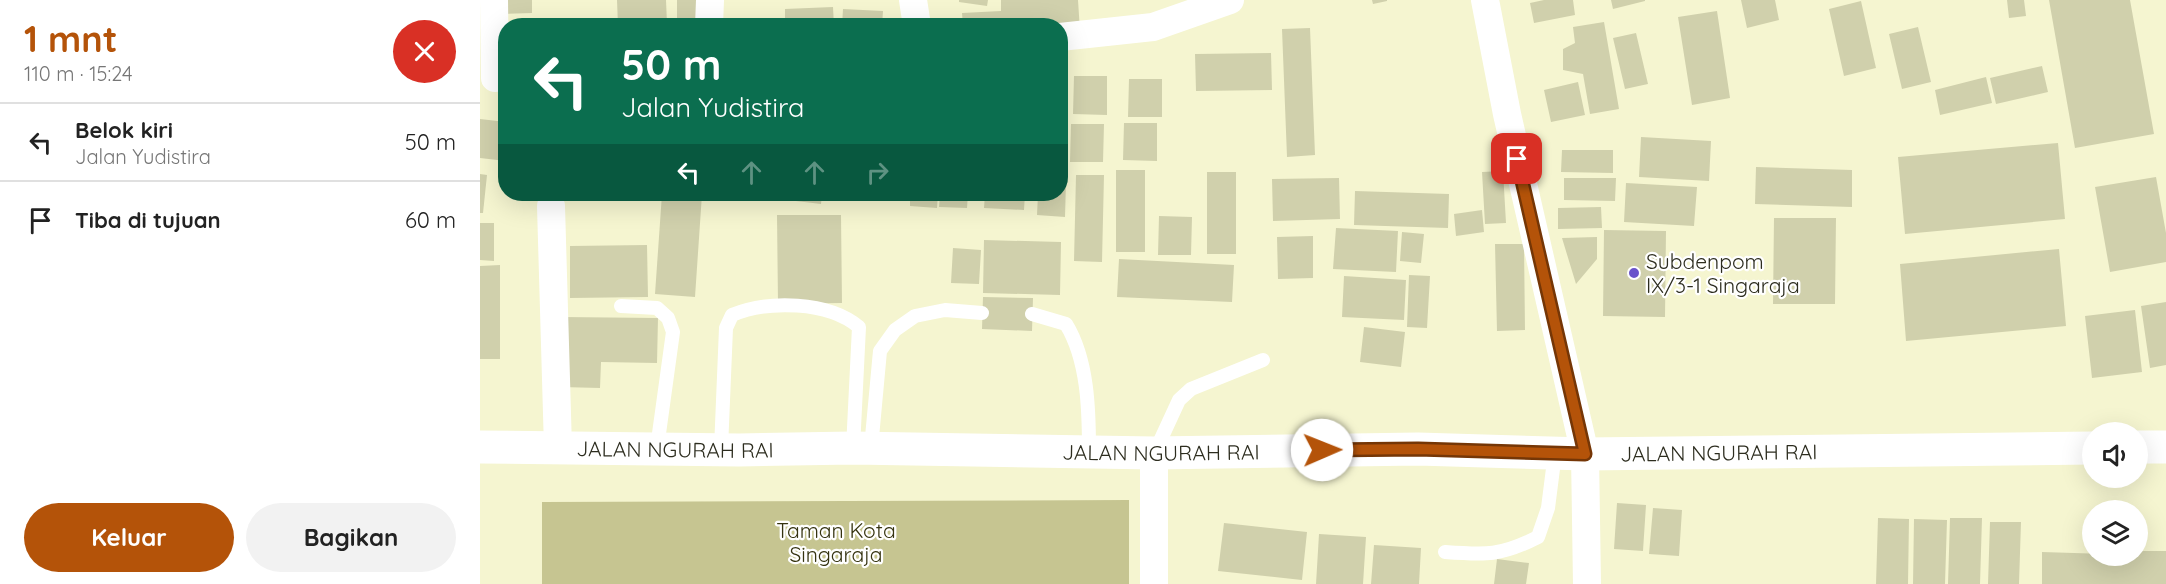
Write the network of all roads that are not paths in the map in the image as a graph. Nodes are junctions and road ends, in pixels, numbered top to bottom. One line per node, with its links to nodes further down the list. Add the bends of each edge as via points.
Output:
1 (494, 0): 9 (street)
2 (710, 0): 6 (street)
3 (913, 0): 7 (street)
4 (1485, 0): 25 (street)
5 (1226, 1): 8 (street, via 1153,27)
6 (709, 18)
7 (916, 18)
8 (1068, 37)
9 (493, 78)
10 (551, 206): 18 (street)
11 (621, 306): 19 (lane, via 657,308 668,318 673,332)
12 (982, 313): 20 (lane, via 945,310 915,316 896,330 880,351)
13 (1032, 314): 23 (lane, via 1066,324 1077,343 1089,417)
14 (1263, 360): 24 (lane, via 1191,388 1179,400)
15 (480, 447): 18 (highway, JALAN NGURAH RAI)
16 (2148, 447): 17 (highway)
17 (2166, 447)
18 (558, 448): 19 (highway, JALAN NGURAH RAI)
19 (657, 448): 22 (highway, JALAN NGURAH RAI)
20 (862, 448): 22 (highway, JALAN NGURAH RAI); 22 (lane, via 859,327 846,316 800,306 748,308 732,315 726,328); 23 (highway, JALAN NGURAH RAI)
21 (2082, 448): 25 (highway, JALAN NGURAH RAI)
22 (721, 449)
23 (1089, 451): 24 (highway, JALAN NGURAH RAI)
24 (1154, 453): 25 (highway, JALAN NGURAH RAI, via 1418,449); 27 (street)
25 (1570, 453): 26 (lane, via 1538,537 1489,555); 28 (street)
26 (1445, 552)
27 (1154, 584)
28 (1587, 584)

